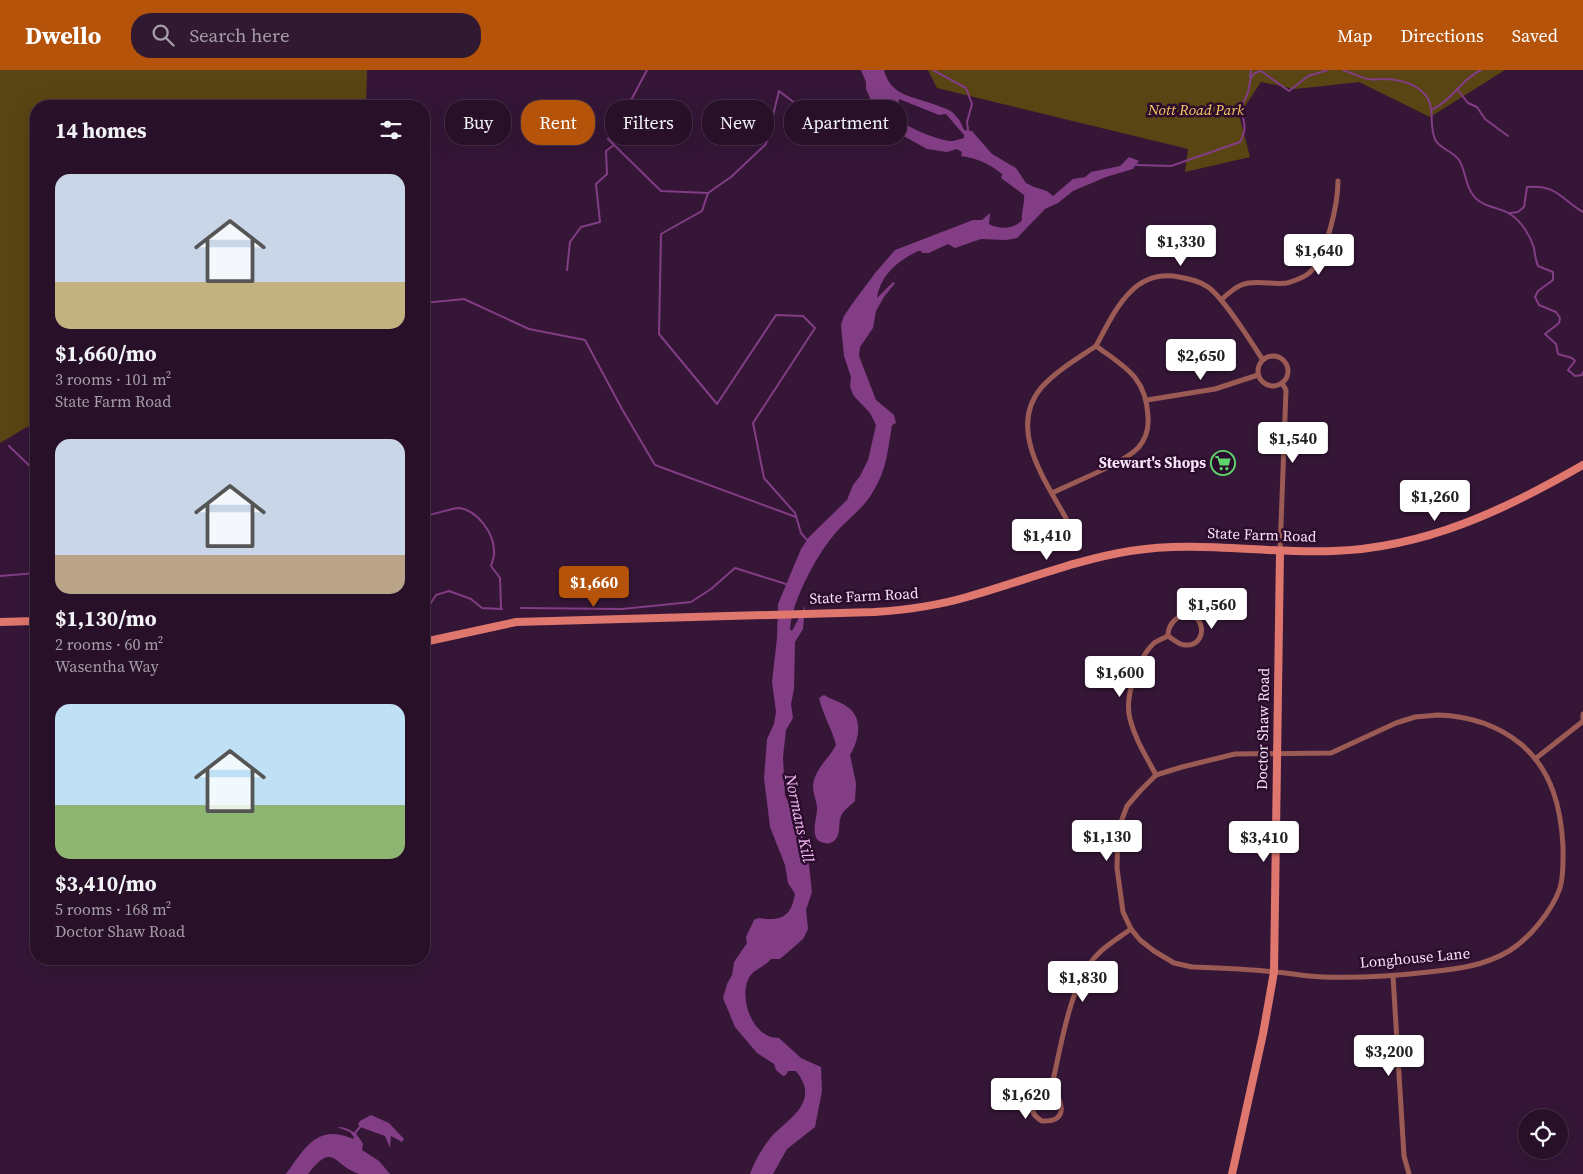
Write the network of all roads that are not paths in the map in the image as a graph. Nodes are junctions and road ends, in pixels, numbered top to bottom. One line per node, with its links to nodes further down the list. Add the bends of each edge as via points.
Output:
1 (1338, 181): 2 (street, via 1335,214 1317,263 1309,273 1285,284 1243,283)
2 (1221, 300): 3 (street, via 1208,287 1192,280 1172,276 1150,279 1135,287 1120,304); 4 (street)
3 (1096, 346): 7 (street, via 1135,376); 9 (street, via 1057,372 1031,403 1026,424 1030,446)
4 (1263, 360): 5 (street, via 1258,367); 6 (street, via 1276,357 1284,362 1288,371)
5 (1258, 375): 6 (street, via 1268,385); 7 (street, via 1215,388)
6 (1282, 383): 11 (street, via 1286,390)
7 (1147, 400): 9 (street, via 1146,438 1137,449)
8 (1583, 465): 11 (main road, State Farm Road, via 1494,513 1450,530 1368,548)
9 (1052, 493): 10 (street)
10 (1068, 522)
11 (1280, 550): 15 (main road, State Farm Road, via 1172,546 1131,551 1102,556 965,598 924,607 874,612 516,622); 18 (main road, Doctor Shaw Road)
12 (30, 621): 13 (main road)
13 (0, 622)
14 (1168, 636): 14 (street, via 1184,645 1193,644 1202,635 1202,624 1195,616 1185,614 1173,622); 20 (street, via 1155,642 1146,653 1134,676 1130,693 1129,716 1137,741)
15 (430, 641)
16 (1583, 714): 17 (street)
17 (1582, 722): 19 (street)
18 (1276, 755): 19 (street, Longhouse Lane, via 1331,753 1396,722 1438,715 1461,716 1494,727 1513,738); 20 (street, Longhouse Lane, via 1235,754); 22 (main road, Doctor Shaw Road)
19 (1535, 759): 23 (street, Longhouse Lane, via 1554,789 1562,821 1564,861 1560,888 1542,921 1516,946 1480,965)
20 (1156, 775): 21 (street, via 1127,806 1118,830 1120,897)
21 (1130, 929): 22 (street, Longhouse Lane, via 1154,951 1174,963); 24 (street, via 1097,955 1082,975)
22 (1274, 972): 23 (street, Longhouse Lane, via 1322,977); 25 (main road, Doctor Shaw Road)
23 (1394, 976): 26 (street, via 1404,1156)
24 (1052, 1085): 24 (street, via 1035,1098 1032,1106 1034,1114 1042,1121 1055,1119 1062,1109)
25 (1232, 1174)
26 (1409, 1174)

